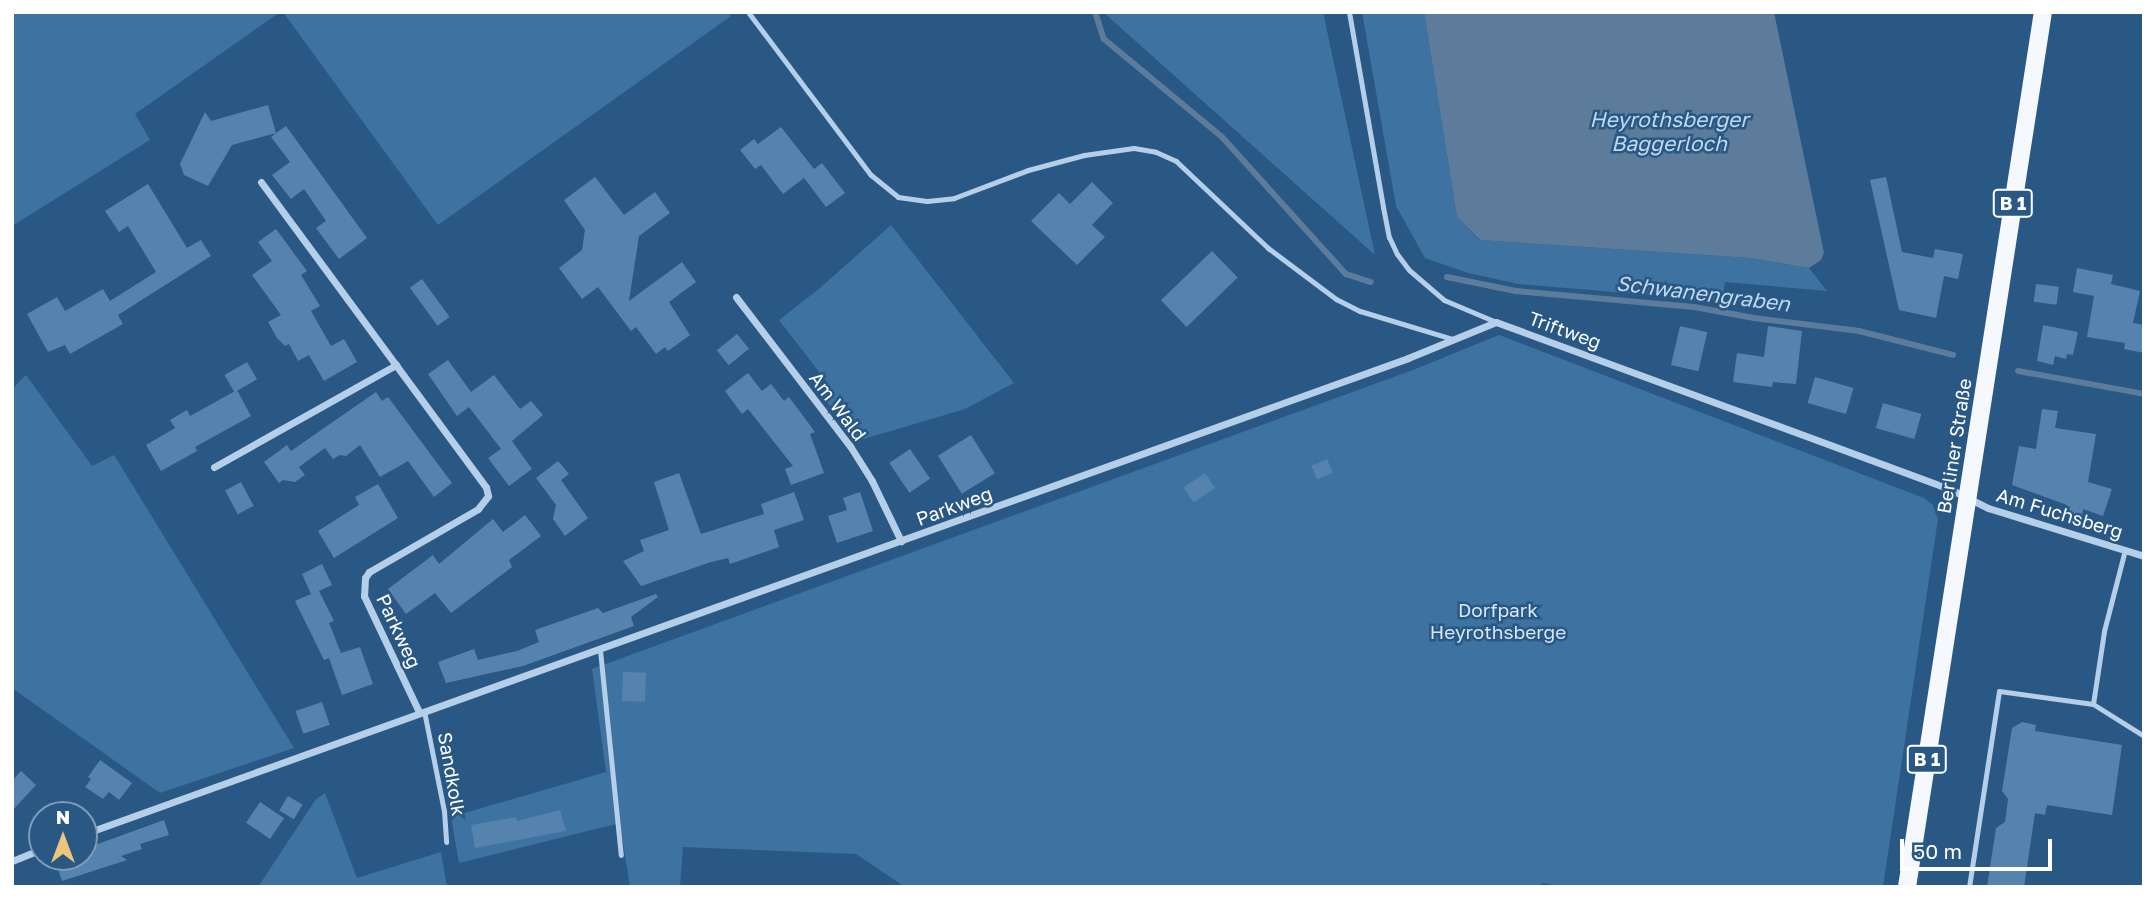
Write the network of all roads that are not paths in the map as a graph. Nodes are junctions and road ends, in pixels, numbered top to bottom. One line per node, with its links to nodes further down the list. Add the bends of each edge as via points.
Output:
1 (748, 12): 7 (lane, via 871,175 898,197 954,198 1084,155 1134,148 1156,152 1176,161 1268,248 1325,292 1360,311)
2 (1349, 12): 6 (lane, Triftweg, via 1383,207 1397,254 1444,300)
3 (2043, 12): 10 (main road, Berliner Straße / B 1)
4 (261, 182): 8 (street, Parkweg)
5 (736, 297): 11 (street, Am Wald, via 850,446)
6 (1496, 322): 7 (street, Parkweg); 10 (street, Triftweg)
7 (1453, 339): 11 (street, Parkweg)
8 (396, 365): 9 (street); 16 (street, Parkweg, via 479,474 488,496 478,509 365,578 364,596)
9 (214, 467)
10 (1968, 498): 12 (street, Am Fuchsberg); 21 (main road, Berliner Straße / B 1)
11 (901, 541): 14 (street, Parkweg)
12 (2125, 550): 13 (street, Am Fuchsberg); 15 (lane, via 2104,631)
13 (2144, 556)
14 (600, 650): 16 (street, Parkweg); 20 (lane)
15 (2093, 705): 17 (lane); 22 (lane, via 1999,691)
16 (422, 711): 18 (street, Parkweg); 19 (lane, Sandkolk, via 444,811)
17 (2144, 736)
18 (98, 829)
19 (446, 842)
20 (621, 855)
21 (1907, 887)
22 (1969, 887)

